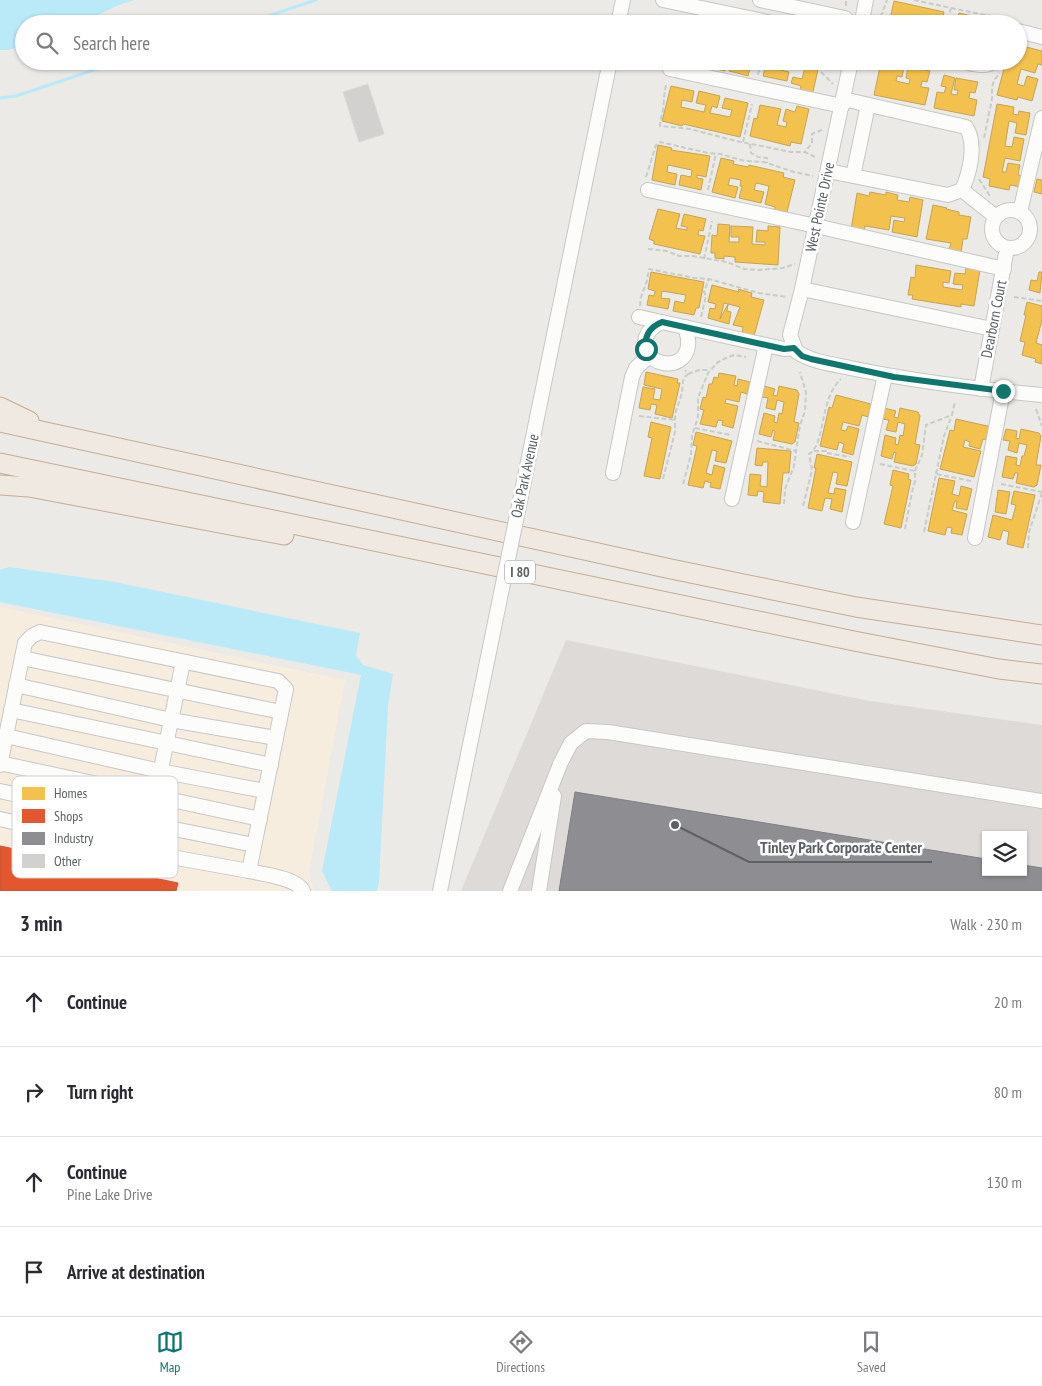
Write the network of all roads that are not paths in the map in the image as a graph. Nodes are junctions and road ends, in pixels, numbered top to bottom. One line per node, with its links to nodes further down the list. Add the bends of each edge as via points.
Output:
1 (623, 0): 5 (street)
2 (663, 0): 6 (street)
3 (760, 0): 7 (street)
4 (866, 0): 8 (street)
5 (620, 15)
6 (734, 15)
7 (831, 15)
8 (863, 15)
9 (1027, 33): 10 (street)
10 (1042, 37)
11 (608, 70): 76 (street, Oak Park Avenue, bridge)
12 (675, 70): 14 (street)
13 (849, 70): 14 (street, West Pointe Drive)
14 (842, 102): 15 (street); 17 (street, West Pointe Drive)
15 (868, 105): 18 (street); 20 (street, via 966,127 972,143)
16 (1042, 118): 21 (street)
17 (828, 170): 18 (street); 23 (street, West Pointe Drive)
18 (853, 176): 20 (street, via 948,195)
19 (647, 183): 23 (street)
20 (962, 190): 22 (street)
21 (1020, 212): 22 (street, via 1006,210); 24 (street)
22 (996, 217): 25 (street, via 992,233 997,243)
23 (816, 226): 26 (street); 27 (street, West Pointe Drive)
24 (1036, 227): 25 (street, via 1020,247)
25 (1007, 248): 26 (street, Dearborn Court)
26 (1004, 269): 31 (street, Dearborn Court)
27 (802, 289): 31 (street); 33 (street, West Pointe Drive, via 790,335)
28 (640, 311): 29 (street)
29 (662, 322): 30 (street); 34 (street, via 647,335 645,342)
30 (686, 327): 32 (street); 34 (street, via 688,348 681,360 668,365)
31 (992, 329): 36 (street, Dearborn Court)
32 (766, 345): 33 (street); 45 (street)
33 (795, 349): 35 (street, via 811,359)
34 (649, 356): 43 (street, via 636,368 632,377)
35 (885, 375): 36 (street); 46 (street)
36 (981, 389): 37 (street)
37 (1003, 391): 38 (street); 47 (street)
38 (1042, 395)
39 (0, 407): 41 (highway)
40 (0, 422): 41 (highway, I 80)
41 (57, 434): 49 (highway, I 80, via 856,607)
42 (0, 463): 48 (highway, I 80)
43 (614, 473)
44 (0, 485): 48 (highway, via 29,486 362,551)
45 (732, 499)
46 (853, 522)
47 (975, 538)
48 (483, 564): 52 (highway, I 80, via 854,641 999,669)
49 (1042, 635)
50 (22, 658): 51 (street, via 25,643 40,632); 53 (street); 54 (street)
51 (183, 662): 54 (street); 56 (street, via 278,682 286,689)
52 (1042, 674)
53 (16, 686): 55 (street); 57 (street)
54 (177, 690): 56 (street); 57 (street)
55 (11, 710): 58 (street); 60 (street)
56 (281, 712): 59 (street)
57 (171, 720): 59 (street); 60 (street)
58 (6, 736): 61 (street); 63 (street)
59 (276, 738): 62 (street)
60 (166, 742): 62 (street); 63 (street)
61 (0, 764): 65 (street)
62 (270, 765): 67 (street)
63 (160, 771): 66 (street); 67 (street)
64 (557, 773): 68 (street, via 571,743 586,731 608,732); 77 (street); 78 (street)
65 (56, 776)
66 (159, 776)
67 (265, 791): 70 (street)
68 (1042, 801)
69 (178, 802): 70 (street)
70 (260, 819): 72 (street)
71 (178, 830): 72 (street)
72 (254, 845): 74 (street)
73 (178, 858): 74 (street)
74 (249, 871): 75 (street, via 294,882)
75 (303, 891)
76 (440, 891)
77 (510, 891)
78 (539, 891)

